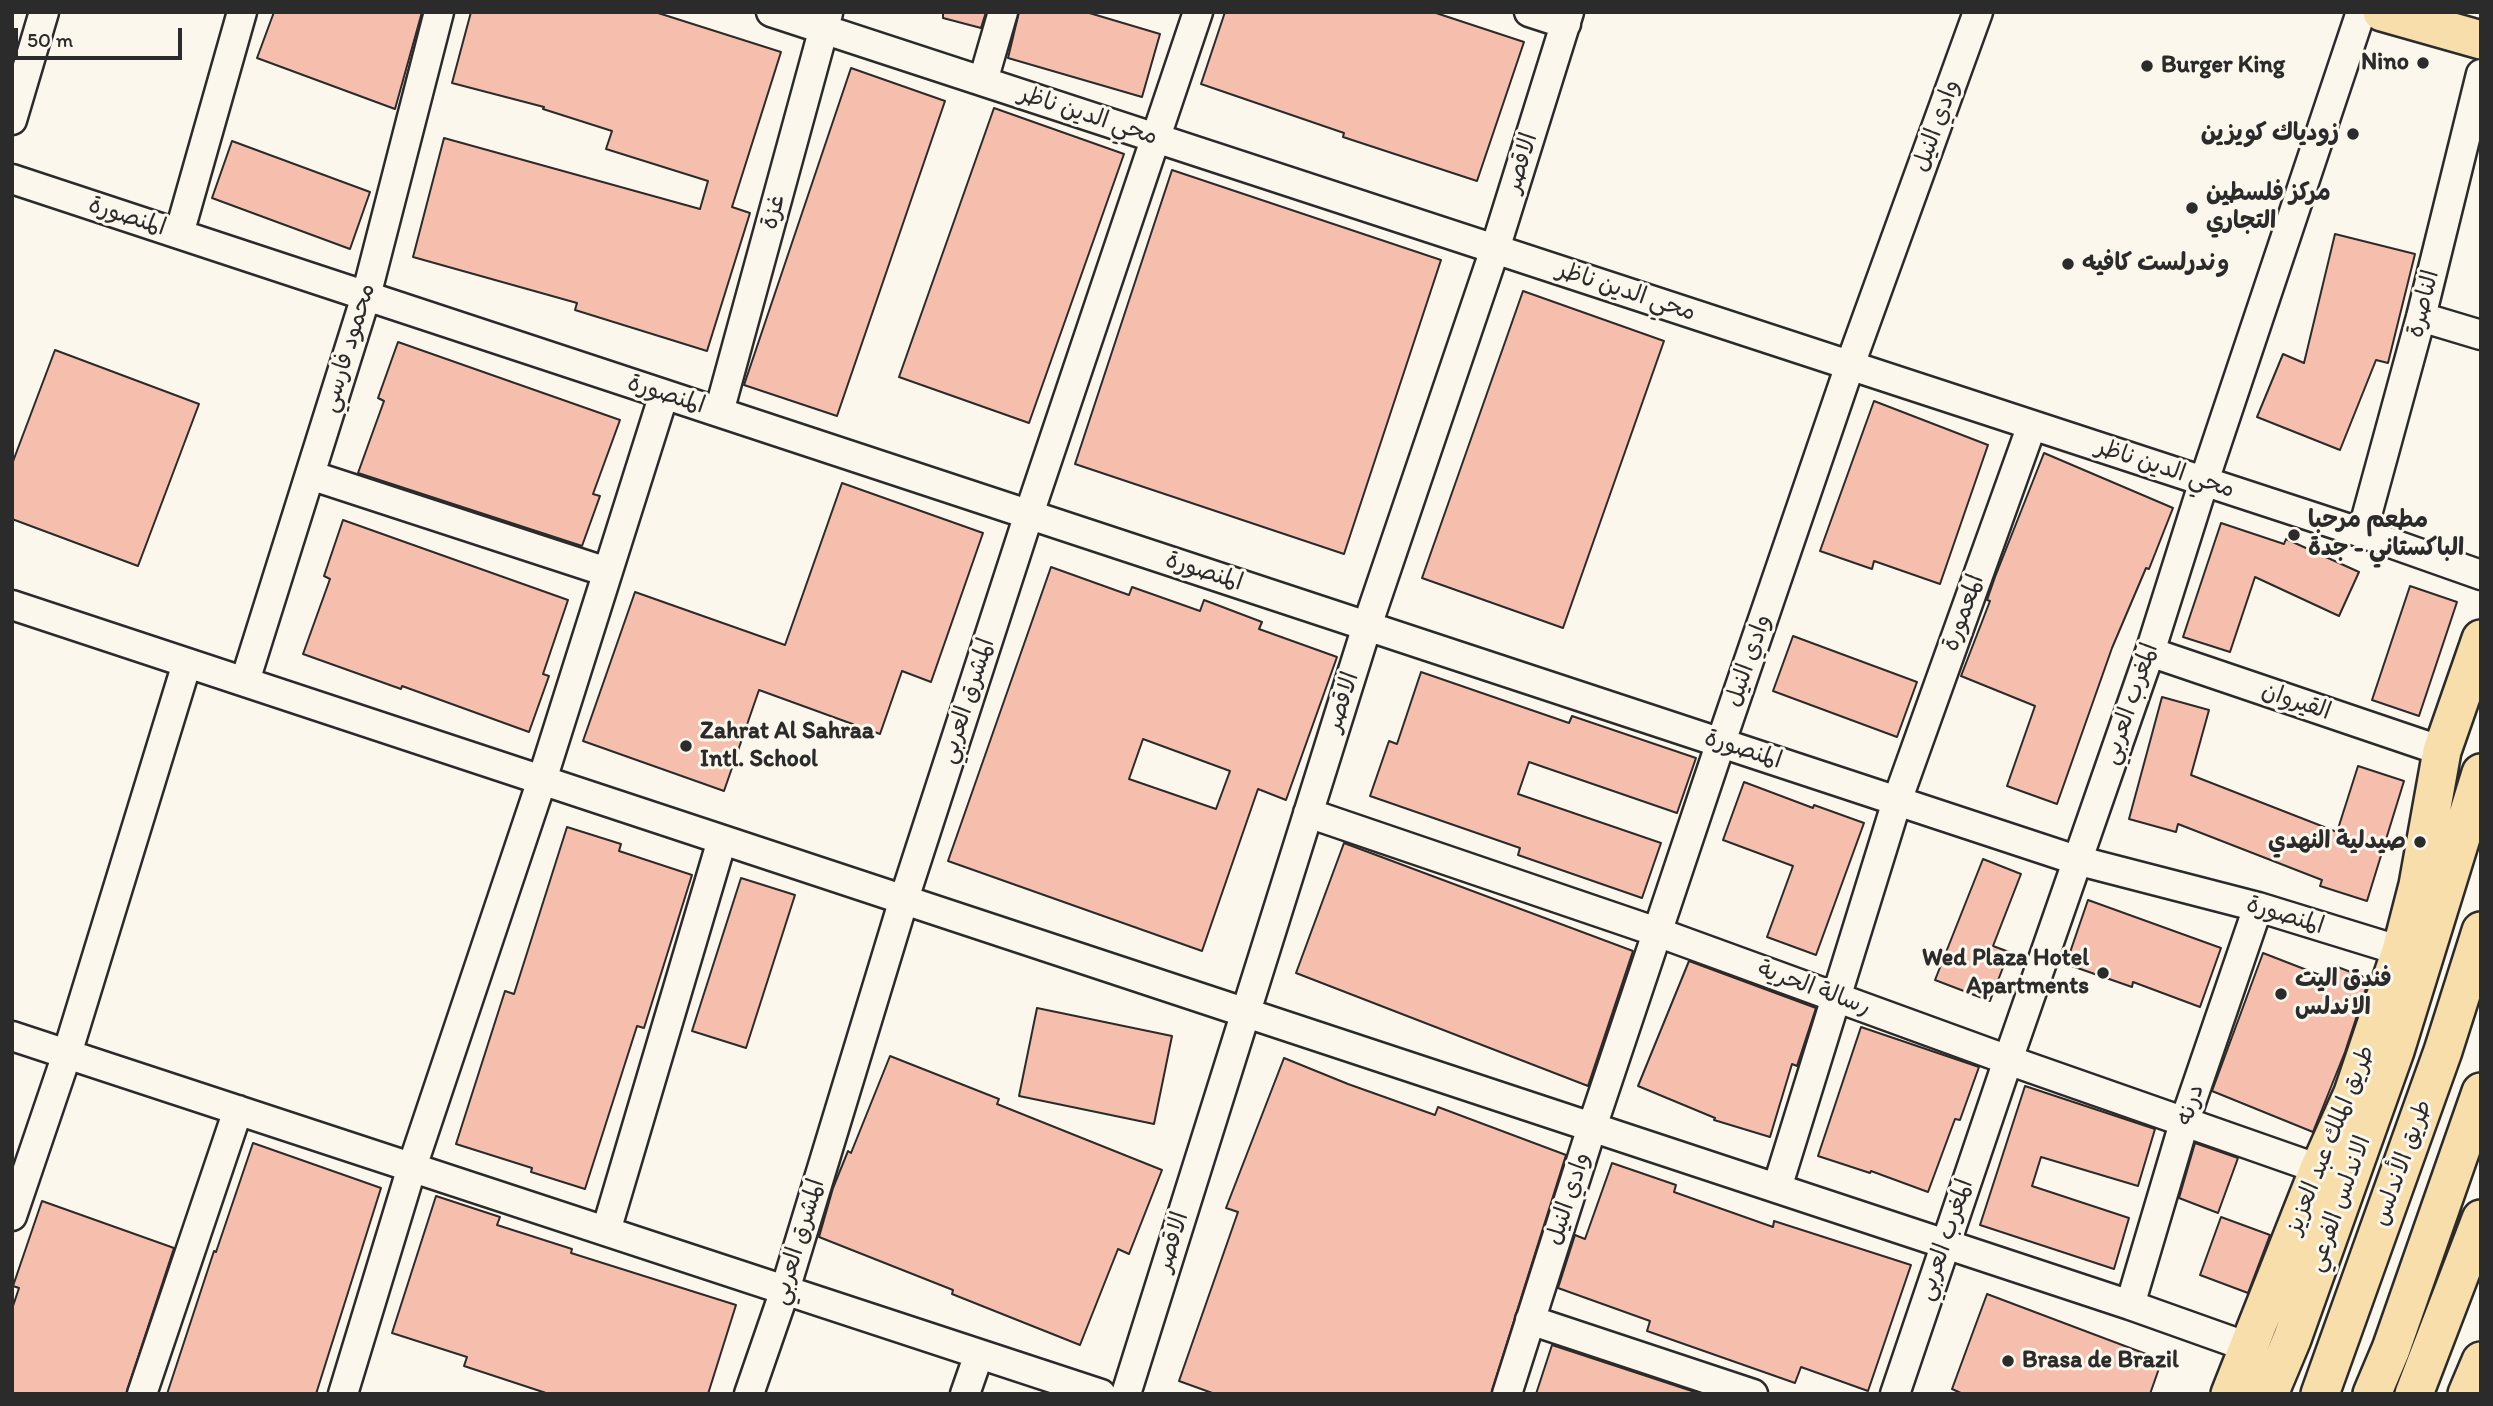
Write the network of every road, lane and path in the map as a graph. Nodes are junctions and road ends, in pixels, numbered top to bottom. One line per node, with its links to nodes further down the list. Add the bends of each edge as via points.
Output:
1 (44, 12): 16 (street)
2 (242, 12): 19 (street)
3 (439, 12): 21 (street, محمود فارسي)
4 (771, 12): 12 (street, محي الدين ناظر)
5 (1003, 12): 15 (street)
6 (1198, 12): 17 (street, المشرق العربي)
7 (1529, 12): 11 (street)
8 (1978, 12): 24 (street, وادي النيل)
9 (2361, 12): 29 (street, المغرب العربي)
10 (2382, 12): 13 (main road)
11 (1567, 18): 20 (street, الاقصر)
12 (826, 21): 15 (street, محي الدين ناظر); 26 (street, غزة)
13 (2481, 40)
14 (2481, 74): 22 (street, الناصرة)
15 (983, 81): 17 (street, محي الدين ناظر)
16 (12, 120)
17 (1156, 138): 20 (street, محي الدين ناظر); 30 (street, المشرق العربي)
18 (12, 179): 19 (street, المنصورة)
19 (179, 234): 21 (street, المنصورة)
20 (1495, 249): 24 (street, محي الدين ناظر); 35 (street, الاقصر)
21 (366, 296): 25 (street, المنصورة); 28 (street, محمود فارسي)
22 (2421, 317): 23 (street); 31 (street, الناصرة)
23 (2481, 335)
24 (1850, 365): 27 (street, محي الدين ناظر); 41 (street, وادي النيل)
25 (664, 394): 26 (street, المنصورة); 32 (street)
26 (719, 412): 30 (street, المنصورة)
27 (2032, 425): 29 (street, محي الدين ناظر); 45 (street, المعمورة)
28 (310, 475): 32 (street); 39 (street, محمود فارسي)
29 (2204, 481): 31 (street, محي الدين ناظر); 37 (street, المغرب العربي)
30 (1029, 514): 35 (street, المنصورة); 50 (street, المشرق العربي)
31 (2362, 533): 33 (street, محي الدين ناظر)
32 (607, 572): 44 (street)
33 (2481, 575)
34 (12, 605): 38 (street)
35 (1367, 626): 41 (street, المنصورة); 46 (street, الاقصر)
36 (2481, 639): 42 (main road, طريق الملك عبد العزيز)
37 (2150, 652): 42 (street, القيروان); 48 (street, المغرب العربي)
38 (187, 663): 39 (street); 58 (street)
39 (245, 681): 44 (street)
40 (2481, 718): 49 (main road)
41 (1721, 742): 45 (street, المنصورة); 53 (street, وادي النيل)
42 (2442, 751): 49 (main road, طريق الملك عبد العزيز)
43 (2481, 772): 79 (main road, الاندلس الفرعي, via 2395,1051)
44 (542, 780): 47 (street); 65 (street)
45 (1897, 800): 48 (street, المنصورة); 55 (street, المعمورة)
46 (1308, 813): 53 (street, رسالة الحرية); 56 (street, الاقصر)
47 (722, 840): 50 (street); 70 (street)
48 (2077, 860): 51 (street, المنصورة); 59 (street, المغرب العربي)
49 (2418, 885): 54 (main road, طريق الملك عبد العزيز)
50 (904, 899): 56 (street); 73 (street, المشرق العربي)
51 (2258, 907): 54 (street, المنصورة); 63 (street, درنه)
52 (2481, 931): 90 (main road, طريق الأندلس, via 2443,1052)
53 (1657, 932): 55 (street, رسالة الحرية); 64 (street, وادي النيل)
54 (2401, 951): 61 (main road, طريق الملك عبد العزيز)
55 (1836, 997): 59 (street, رسالة الحرية); 67 (street, المعمورة)
56 (1245, 1012): 64 (street); 85 (street, الاقصر)
57 (12, 1036): 58 (street)
58 (67, 1054): 62 (street); 68 (street)
59 (2008, 1060): 63 (street, رسالة الحرية); 71 (street, المغرب العربي)
60 (2481, 1092): 91 (main road, طريق الأندلس, via 2392,1349)
61 (2353, 1093): 66 (main road, طريق الملك عبد العزيز); 79 (main road)
62 (238, 1110): 65 (street); 80 (street)
63 (2184, 1123): 66 (street, رسالة الحرية); 74 (street, درنه)
64 (1592, 1127): 67 (street); 75 (street, وادي النيل)
65 (412, 1167): 70 (street); 81 (street)
66 (2319, 1168): 76 (main road, طريق الملك عبد العزيز)
67 (1777, 1188): 71 (street)
68 (12, 1216)
69 (2481, 1219): 92 (main road)
70 (606, 1231): 73 (street)
71 (1945, 1243): 74 (street); 88 (street, المغرب العربي)
72 (2481, 1284): 93 (main road)
73 (785, 1290): 77 (street); 82 (street, المشرق العربي)
74 (2130, 1305): 76 (street)
75 (1530, 1320): 86 (street, وادي النيل); 87 (street)
76 (2248, 1347): 89 (main road, طريق الملك عبد العزيز)
77 (979, 1353): 83 (street); 84 (street)
78 (2481, 1361): 94 (main road)
79 (2270, 1392)
80 (142, 1394)
81 (343, 1394)
82 (749, 1394)
83 (965, 1394)
84 (1101, 1394)
85 (1126, 1394)
86 (1507, 1394)
87 (1753, 1394)
88 (1895, 1394)
89 (2230, 1394)
90 (2320, 1394)
91 (2372, 1394)
92 (2414, 1394)
93 (2422, 1394)
94 (2467, 1394)

